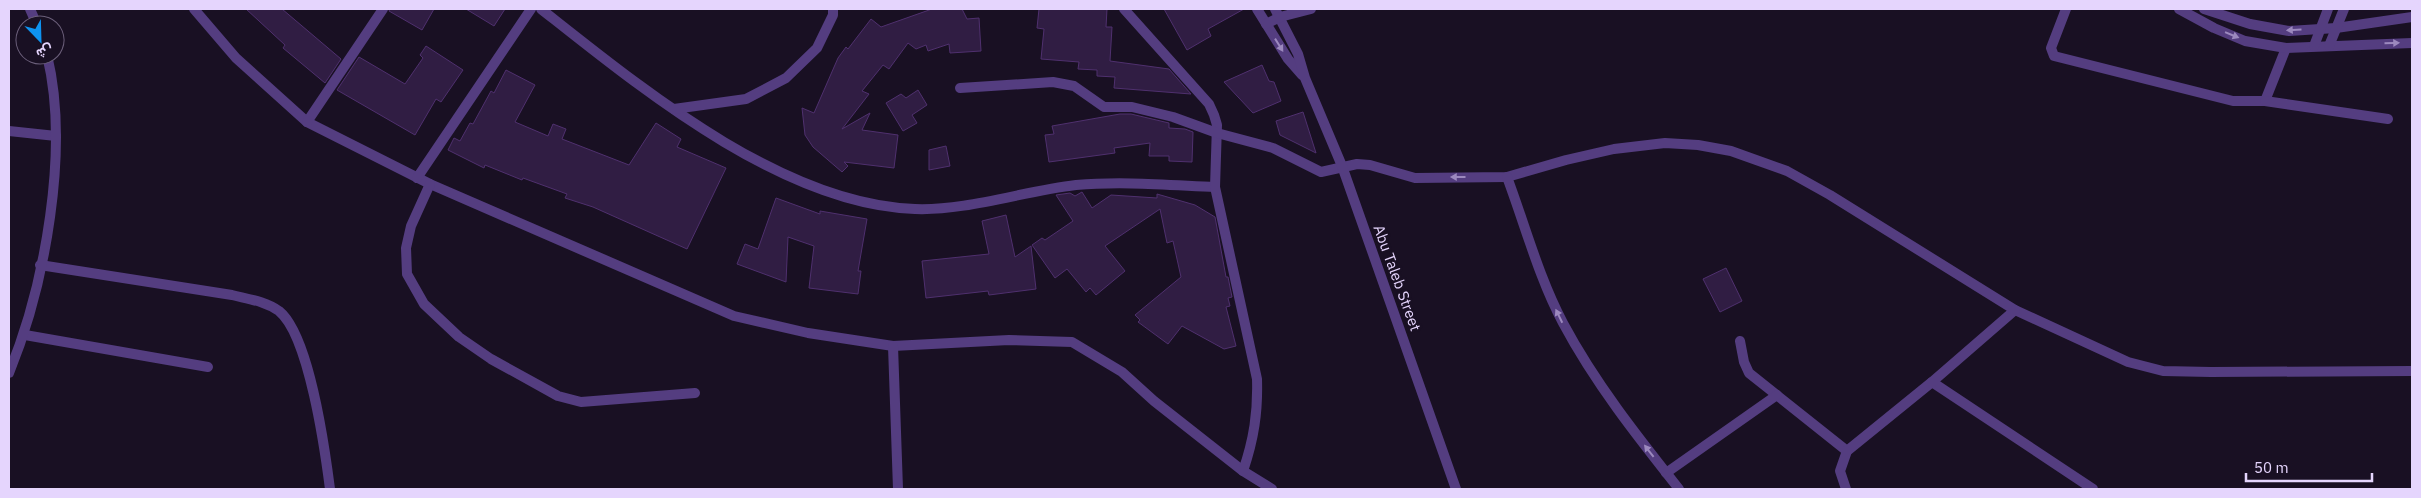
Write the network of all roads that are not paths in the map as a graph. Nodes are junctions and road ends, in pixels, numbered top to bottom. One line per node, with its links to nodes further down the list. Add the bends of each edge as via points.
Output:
1 (383, 9): 29 (street)
2 (531, 9): 35 (street)
3 (541, 9): 27 (street)
4 (833, 9): 27 (street, via 817,48 786,78 746,99)
5 (1124, 9): 31 (street, via 1209,104)
6 (1258, 9): 16 (street, Abu Taleb Street)
7 (1311, 9): 14 (street)
8 (2066, 9): 26 (street, via 2051,48 2054,56 2233,101)
9 (2179, 9): 22 (street, one-way to 22, via 2245,41)
10 (2204, 9): 17 (street, one-way to 10, via 2270,28)
11 (2328, 9): 17 (street)
12 (2344, 9): 18 (street)
13 (201, 11): 29 (street, via 236,58)
14 (1277, 13): 16 (street); 24 (street, Abu Taleb Street, via 1298,54)
15 (2412, 17): 18 (street)
16 (1266, 24): 24 (street, Abu Taleb Street, one-way to 24, via 1288,59)
17 (2319, 28): 18 (street); 20 (street)
18 (2336, 28): 21 (street)
19 (2412, 43): 21 (street, one-way to 19)
20 (2314, 46): 21 (street); 22 (street)
21 (2329, 46)
22 (2286, 48): 26 (street)
23 (49, 65): 32 (street)
24 (1305, 78): 33 (street, Abu Taleb Street)
25 (960, 88): 31 (street, via 1054,82 1074,86 1104,107 1146,110)
26 (2265, 101): 28 (street)
27 (674, 109): 37 (street, via 762,164 812,186 860,202 892,208 917,209 971,203 1077,185)
28 (2388, 119)
29 (307, 122): 35 (street)
30 (9, 131): 32 (street)
31 (1218, 133): 33 (street, via 1273,148 1321,172); 37 (street)
32 (56, 136): 38 (street, via 55,177)
33 (1342, 166): 34 (street, one-way to 33, via 1415,178 1370,165); 55 (street, Abu Taleb Street)
34 (1507, 177): 39 (street, via 1566,160 1641,145 1698,145 1731,151 1787,171 1830,195); 51 (street, one-way to 34, via 1599,383 1562,322)
35 (417, 178): 36 (street)
36 (430, 184): 42 (street, via 734,316 808,333); 47 (street, via 410,226 406,248 407,274 424,304 459,337 552,393 581,402)
37 (1215, 187): 50 (street, via 1257,379 1255,429)
38 (40, 265): 40 (street); 52 (street, via 232,295 261,301 279,311 296,337 308,372 321,426)
39 (2015, 310): 44 (street, via 2114,356 2148,368 2221,372); 46 (street)
40 (24, 335): 43 (street); 45 (street)
41 (1740, 341): 48 (street, via 1749,373)
42 (893, 346): 50 (street, via 1009,340 1072,342 1122,372 1154,402); 53 (street)
43 (208, 368)
44 (2412, 371)
45 (9, 373)
46 (1932, 382): 49 (street); 58 (street)
47 (695, 393)
48 (1777, 395): 49 (street); 51 (street)
49 (1847, 451): 57 (street, via 1840,471)
50 (1243, 471): 54 (street)
51 (1666, 473): 56 (street)
52 (330, 489)
53 (898, 489)
54 (1272, 489)
55 (1456, 489)
56 (1679, 489)
57 (1846, 489)
58 (2093, 489)

